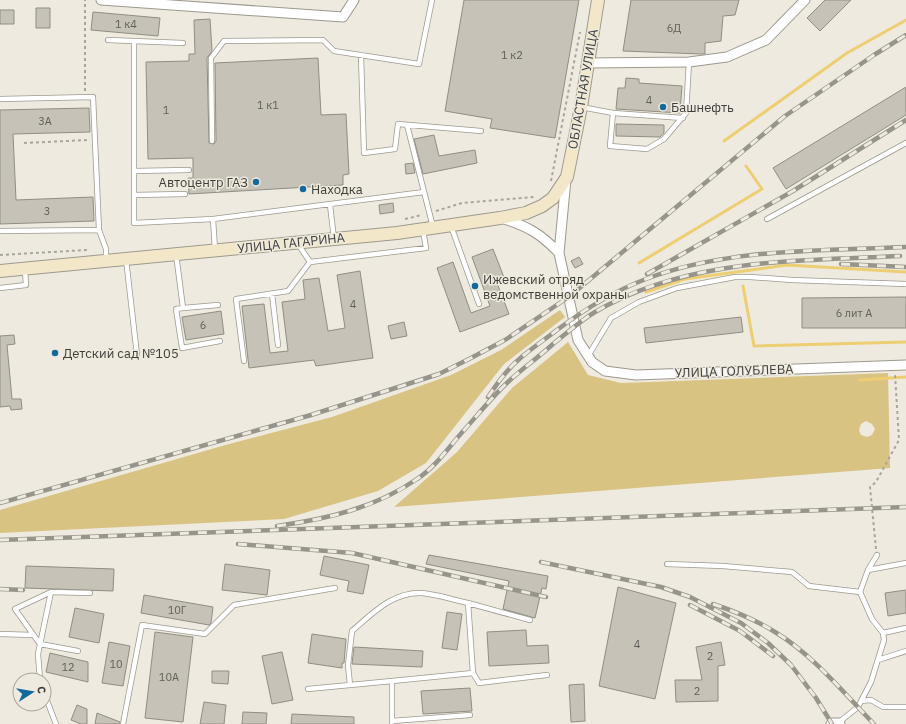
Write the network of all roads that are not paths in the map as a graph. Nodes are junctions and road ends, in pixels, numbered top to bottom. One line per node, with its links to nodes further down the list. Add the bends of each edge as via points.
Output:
1 (101, 0): 2 (street, via 343,17)
2 (354, 0)
3 (432, 0): 9 (lane, via 419,64)
4 (598, 0): 11 (main road, ОБЛАСТНАЯ УЛИЦА)
5 (805, 0): 10 (street, via 766,40 727,57)
6 (108, 40): 7 (lane)
7 (134, 41): 8 (lane); 21 (lane)
8 (183, 43)
9 (361, 55): 16 (lane, via 364,153 395,149 398,124); 18 (lane, via 334,51 323,40 224,41 211,58)
10 (689, 62): 11 (street); 15 (lane, via 686,113)
11 (587, 63): 13 (main road, ОБЛАСТНАЯ УЛИЦА)
12 (0, 99): 32 (lane, via 93,97)
13 (581, 107): 14 (lane); 22 (main road, ОБЛАСТНАЯ УЛИЦА)
14 (612, 113): 15 (lane); 15 (lane, via 610,146 647,148 664,138)
15 (683, 118)
16 (407, 125): 17 (lane); 23 (lane)
17 (481, 132)
18 (212, 141)
19 (906, 143): 29 (lane)
20 (189, 170): 21 (lane)
21 (134, 171): 24 (lane)
22 (566, 177): 27 (main road, УЛИЦА ГАГАРИНА, via 553,198 542,206 526,213); 37 (street)
23 (424, 192): 26 (lane); 31 (lane, via 430,212)
24 (134, 194): 25 (lane); 28 (lane, via 134,223)
25 (185, 194)
26 (330, 205): 28 (lane); 34 (lane)
27 (500, 218): 30 (main road, УЛИЦА ГАГАРИНА); 37 (street, via 544,237)
28 (213, 219): 36 (lane)
29 (767, 219)
30 (450, 225): 31 (main road, УЛИЦА ГАГАРИНА); 47 (lane)
31 (428, 228): 34 (main road, УЛИЦА ГАГАРИНА); 41 (lane, via 426,248)
32 (99, 230): 33 (lane); 40 (lane, via 106,249)
33 (0, 231)
34 (334, 239): 35 (main road, УЛИЦА ГАГАРИНА)
35 (297, 242): 36 (main road, УЛИЦА ГАГАРИНА); 41 (lane)
36 (215, 250): 38 (main road, УЛИЦА ГАГАРИНА)
37 (559, 253): 53 (street, УЛИЦА ГОЛУБЛЕВА, via 578,340)
38 (176, 254): 39 (main road, УЛИЦА ГАГАРИНА); 49 (lane)
39 (126, 259): 40 (main road, УЛИЦА ГАГАРИНА); 52 (lane)
40 (106, 261): 42 (main road, УЛИЦА ГАГАРИНА)
41 (310, 262): 46 (lane, via 288,291)
42 (25, 269): 43 (main road, УЛИЦА ГАГАРИНА); 45 (lane, via 26,285)
43 (0, 271)
44 (906, 284): 53 (lane, via 735,277 677,288 639,302 611,318)
45 (0, 288)
46 (272, 294): 51 (lane); 54 (lane, via 236,299)
47 (479, 304)
48 (218, 305): 49 (lane)
49 (183, 308): 50 (lane, via 176,309 182,348)
50 (220, 342)
51 (278, 345)
52 (137, 355)
53 (588, 356): 55 (street, УЛИЦА ГОЛУБЛЕВА, via 605,371 636,375)
54 (244, 361)
55 (906, 365)
56 (877, 556): 59 (lane)
57 (906, 563): 59 (lane)
58 (667, 564): 62 (lane, via 792,572 809,586)
59 (868, 570): 62 (lane)
60 (335, 588): 86 (lane, via 234,605 205,634 142,625)
61 (51, 592): 63 (lane); 69 (lane, via 15,609); 70 (lane)
62 (860, 592): 67 (lane, via 872,619)
63 (90, 593)
64 (468, 603): 65 (lane); 75 (lane); 78 (lane, via 422,593 400,596 382,604 352,631 348,665)
65 (530, 620)
66 (906, 628): 67 (lane)
67 (883, 633): 73 (lane, via 884,640)
68 (0, 634): 69 (lane)
69 (33, 635): 70 (lane)
70 (40, 644): 71 (lane); 74 (lane)
71 (78, 651)
72 (906, 651): 73 (lane)
73 (878, 660): 80 (lane)
74 (39, 672)
75 (473, 673): 76 (lane, via 479,683); 77 (lane)
76 (547, 675)
77 (392, 681): 78 (lane); 84 (lane)
78 (350, 685): 79 (lane)
79 (308, 689)
80 (861, 701): 81 (lane, via 871,700 883,707); 87 (lane, via 855,711)
81 (906, 707)
82 (51, 712): 85 (lane)
83 (470, 715): 84 (lane)
84 (392, 722)
85 (56, 724)
86 (123, 724)
87 (836, 724)

